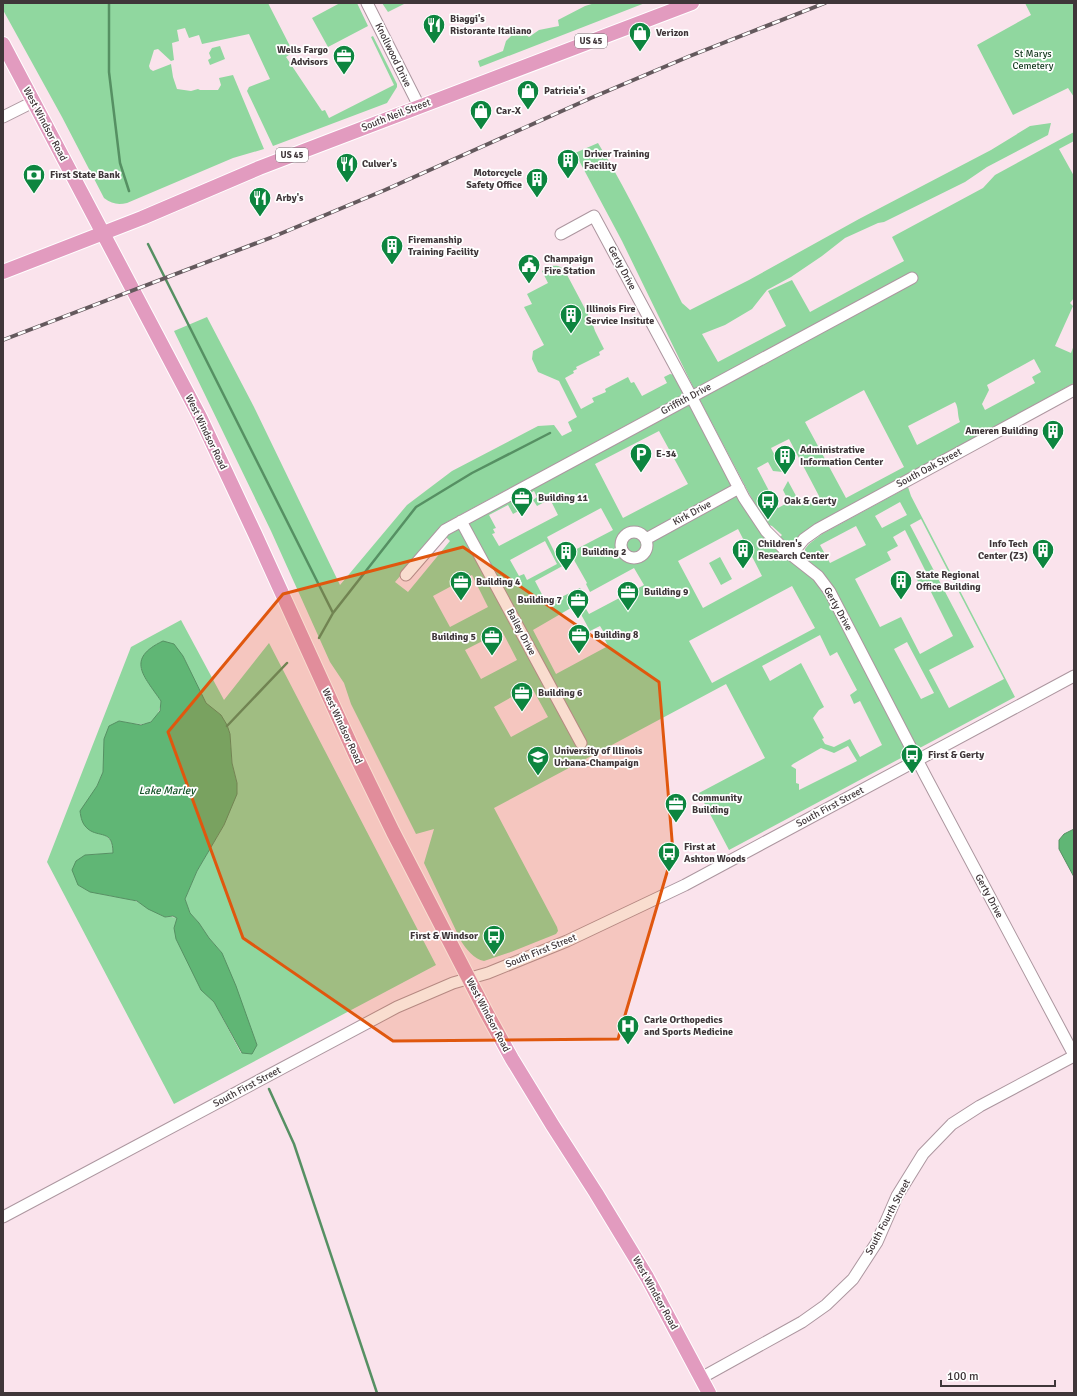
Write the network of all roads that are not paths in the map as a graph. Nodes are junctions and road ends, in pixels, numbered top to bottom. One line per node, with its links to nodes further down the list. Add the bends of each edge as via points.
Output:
1 (367, 3): 5 (street, Knollwood Drive)
2 (692, 3): 5 (main road, South Neil Street / US 45)
3 (3, 44): 4 (main road, West Windsor Road)
4 (33, 102): 6 (street); 7 (main road, West Windsor Road)
5 (419, 106): 7 (main road, South Neil Street / US 45)
6 (3, 117)
7 (102, 233): 9 (main road, US 45); 21 (main road, West Windsor Road, via 200,417 392,832)
8 (561, 234): 12 (street, Gerty Drive, via 594,216)
9 (3, 272)
10 (912, 278): 12 (street, Griffith Drive)
11 (1074, 390): 16 (street, South Oak Street, via 818,529 804,539)
12 (692, 396): 13 (street, Gerty Drive); 14 (street, Griffith Drive)
13 (739, 488): 15 (street, Kirk Drive); 16 (street, Gerty Drive, via 766,531)
14 (461, 521): 17 (street, Griffith Drive, via 445,530); 19 (street, Bailey Drive)
15 (646, 539)
16 (791, 555): 20 (street, Gerty Drive, via 818,576 830,592)
17 (406, 575)
18 (1074, 676): 20 (street, South First Street)
19 (581, 743)
20 (918, 760): 21 (street, South First Street, via 685,885 568,941); 22 (street, Gerty Drive)
21 (469, 979): 23 (street, South First Street, via 453,983 377,1017); 24 (main road, West Windsor Road, via 512,1059 647,1277)
22 (1074, 1055): 24 (street, South Fourth Street, via 952,1124 923,1154 897,1196 877,1242 853,1279 826,1305 802,1322)
23 (3, 1217)
24 (701, 1378): 25 (main road, West Windsor Road)
25 (709, 1393)

